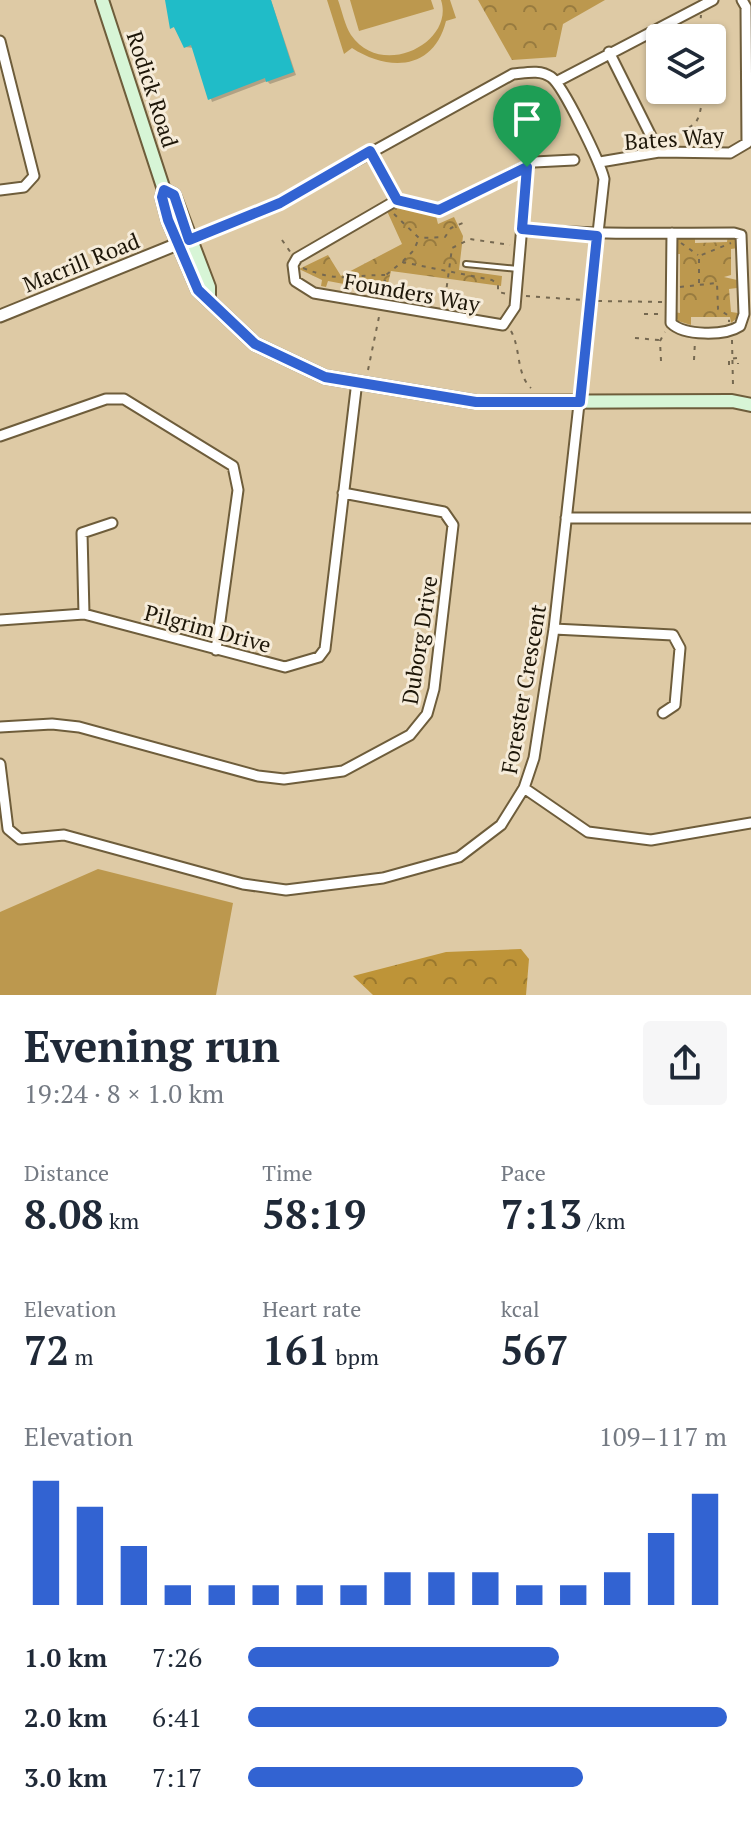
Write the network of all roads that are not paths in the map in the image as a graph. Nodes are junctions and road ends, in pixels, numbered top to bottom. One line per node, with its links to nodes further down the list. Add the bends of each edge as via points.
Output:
1 (102, 0): 18 (main road, Rodick Road, via 164,190 174,195)
2 (713, 0): 5 (street)
3 (742, 0): 7 (street, Bates Way)
4 (0, 41): 13 (street, via 34,176 24,187)
5 (609, 52): 6 (street); 9 (street)
6 (556, 82): 8 (street, via 540,72 513,74); 11 (street)
7 (749, 84): 9 (street, Bates Way, via 748,136 739,151)
8 (370, 151): 14 (street); 18 (street, via 280,203)
9 (659, 152): 11 (street, Bates Way)
10 (574, 160): 12 (street)
11 (600, 162): 17 (street, Forester Crescent, via 604,179)
12 (527, 167): 14 (street, via 439,210); 15 (street, Founders Way)
13 (0, 190)
14 (394, 202): 20 (street, Founders Way, via 297,259 295,281 314,293 494,325 507,322 515,307)
15 (522, 229): 17 (street); 20 (street, Founders Way)
16 (672, 235): 16 (street, via 670,319 678,329 729,332 744,321 741,235); 17 (street)
17 (597, 236): 25 (street, Forester Crescent)
18 (183, 242): 21 (street, Macrill Road); 22 (main road, Rodick Road, via 209,287 209,299 255,344 325,377)
19 (466, 264): 20 (lane)
20 (518, 269)
21 (0, 316)
22 (357, 381): 25 (main road, Rodick Road, via 476,402); 28 (street, Pilgrim Drive)
23 (751, 395): 24 (main road, Rodick Road)
24 (732, 401): 25 (main road, Rodick Road); 26 (main road, Rodick Road)
25 (580, 402): 29 (street, Forester Crescent)
26 (751, 405)
27 (0, 436): 35 (street, via 106,399 124,399 233,466 238,490)
28 (343, 493): 35 (street, Pilgrim Drive, via 325,649 319,657 285,667); 37 (street, Duborg Drive, via 444,512 453,525 434,689 427,714 410,735 343,771 284,779 79,727)
29 (566, 518): 30 (street); 34 (street, Forester Crescent)
30 (751, 518)
31 (112, 523): 32 (street, via 82,533)
32 (84, 614): 33 (street, Pilgrim Drive); 35 (street, Pilgrim Drive)
33 (0, 620)
34 (554, 629): 36 (street, via 673,635 680,648 675,705); 39 (street, Forester Crescent, via 534,758)
35 (216, 650)
36 (663, 713)
37 (0, 727)
38 (0, 764): 39 (street, Forester Crescent, via 8,829 20,839 64,835 243,884 286,890 383,878 459,857 501,825)
39 (524, 788): 40 (street, via 588,832 651,840)
40 (751, 823)

